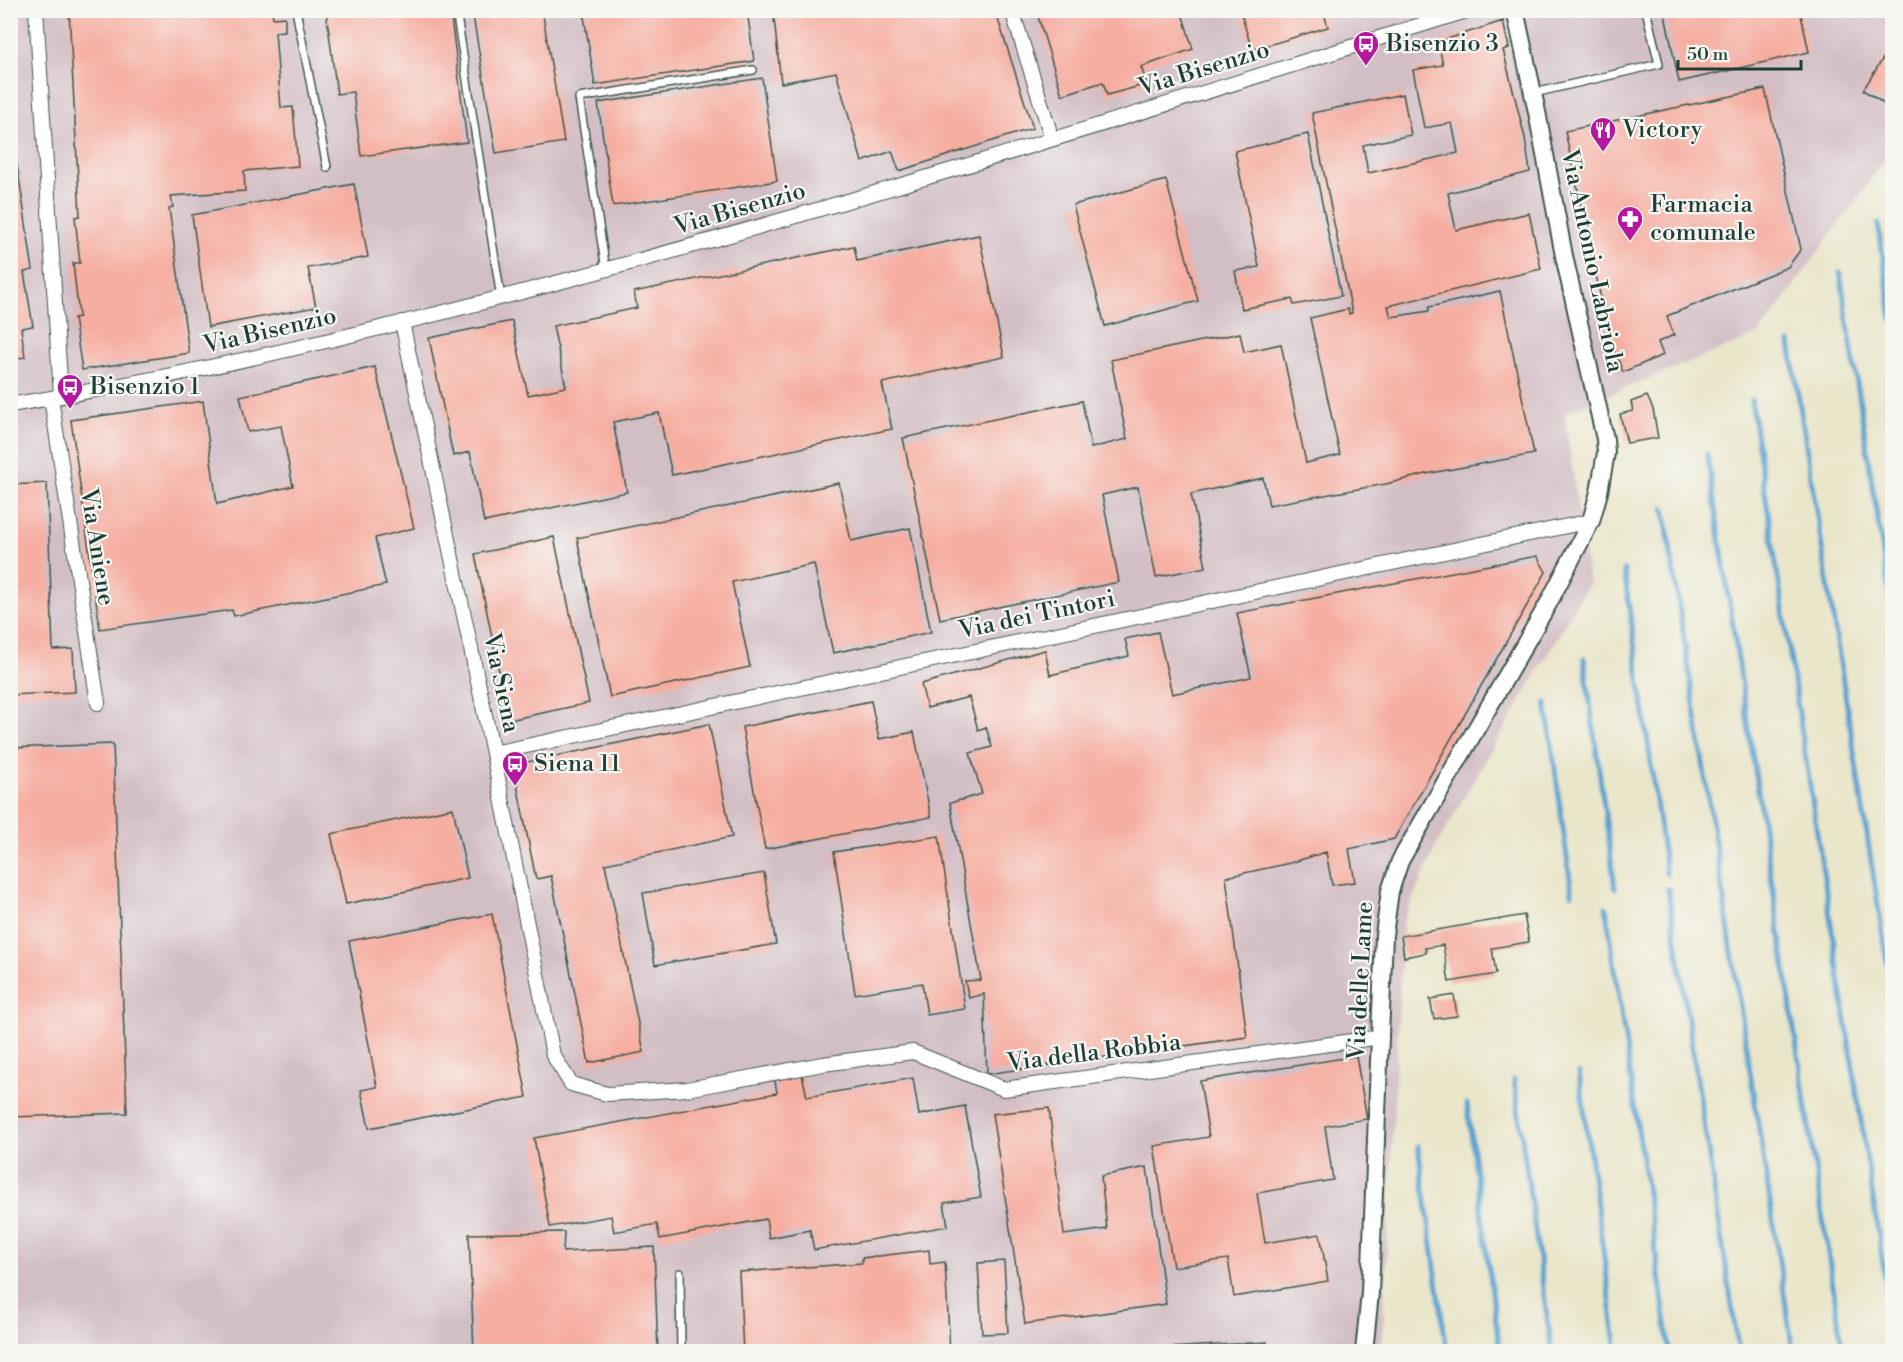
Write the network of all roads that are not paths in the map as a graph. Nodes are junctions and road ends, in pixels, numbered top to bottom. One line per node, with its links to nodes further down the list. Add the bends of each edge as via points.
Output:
1 (36, 10): 15 (street, Via Aniene)
2 (296, 10): 11 (lane)
3 (456, 10): 13 (lane)
4 (1012, 10): 10 (street)
5 (1469, 10): 10 (street, Via Bisenzio)
6 (1515, 10): 9 (street, Via Antonio Labriola)
7 (1646, 10): 9 (lane, via 1659,64)
8 (753, 70): 12 (lane, via 579,98)
9 (1533, 94): 17 (street, Via Antonio Labriola, via 1605,439 1606,453)
10 (1050, 140): 12 (street, Via Bisenzio, via 829,208)
11 (327, 167)
12 (606, 270): 13 (street, Via Bisenzio)
13 (501, 298): 14 (street, Via Bisenzio)
14 (402, 322): 15 (street, Via Bisenzio, via 187,374); 19 (street, Via Siena)
15 (56, 397): 16 (street, Via Bisenzio); 18 (street, Via Aniene)
16 (10, 405)
17 (1591, 521): 19 (street, Via dei Tintori); 20 (street, Via delle Lame, via 1400,861 1390,891 1383,935)
18 (98, 703)
19 (493, 753): 21 (street, Via Siena, via 553,1055)
20 (1381, 1037): 21 (street, Via della Robbia, via 1004,1089 913,1052 687,1089 607,1094); 24 (street, Via delle Lame)
21 (572, 1084)
22 (680, 1273): 23 (lane)
23 (681, 1352)
24 (1364, 1352)

